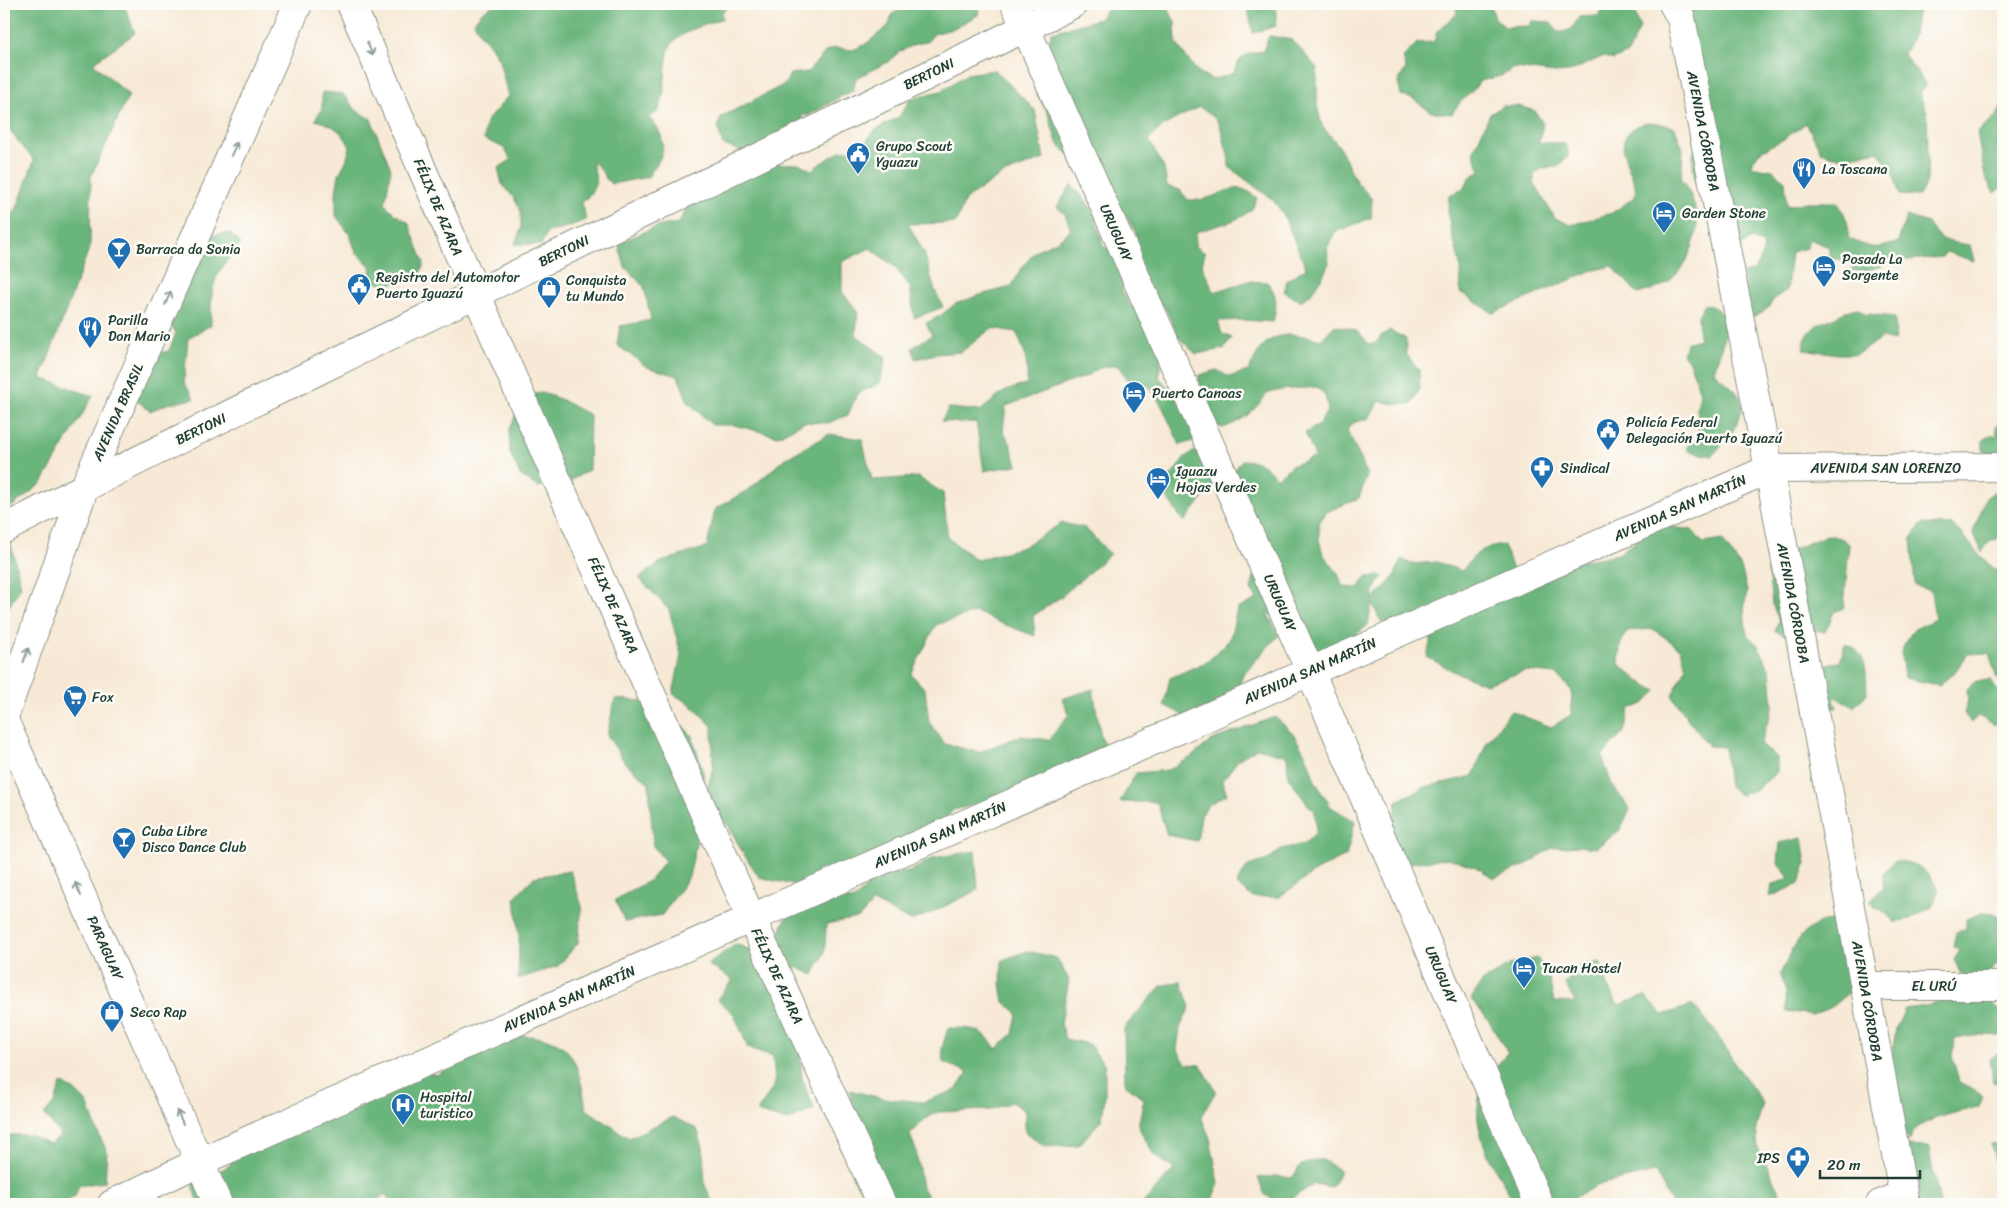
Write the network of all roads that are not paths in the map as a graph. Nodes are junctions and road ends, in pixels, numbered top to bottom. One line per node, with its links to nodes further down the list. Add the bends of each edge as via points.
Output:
1 (298, 4): 9 (street, AVENIDA BRASIL, one-way to 1)
2 (351, 4): 6 (street, FÉLIX DE AZARA, one-way to 6)
3 (1073, 4): 5 (street, BERTONI)
4 (1673, 4): 8 (street, AVENIDA CÓRDOBA, via 1681,18)
5 (1020, 16): 6 (street, BERTONI); 11 (street, URUGUAY)
6 (476, 294): 9 (street, BERTONI); 13 (street, FÉLIX DE AZARA)
7 (2003, 467): 8 (street, AVENIDA SAN LORENZO)
8 (1768, 469): 11 (street, AVENIDA SAN MARTÍN); 14 (street, AVENIDA CÓRDOBA)
9 (85, 486): 10 (street, BERTONI); 12 (street, AVENIDA BRASIL, one-way to 9)
10 (4, 528)
11 (1310, 671): 13 (street, AVENIDA SAN MARTÍN); 21 (street, URUGUAY)
12 (4, 719): 16 (street, PARAGUAY, one-way to 12)
13 (751, 919): 16 (street, AVENIDA SAN MARTÍN); 20 (street, FÉLIX DE AZARA)
14 (1864, 986): 15 (street, EL URÚ); 17 (street, AVENIDA CÓRDOBA)
15 (2003, 986)
16 (199, 1162): 18 (street, AVENIDA SAN MARTÍN); 19 (street, PARAGUAY)
17 (1896, 1201)
18 (112, 1204)
19 (218, 1204)
20 (882, 1204)
21 (1539, 1204)

